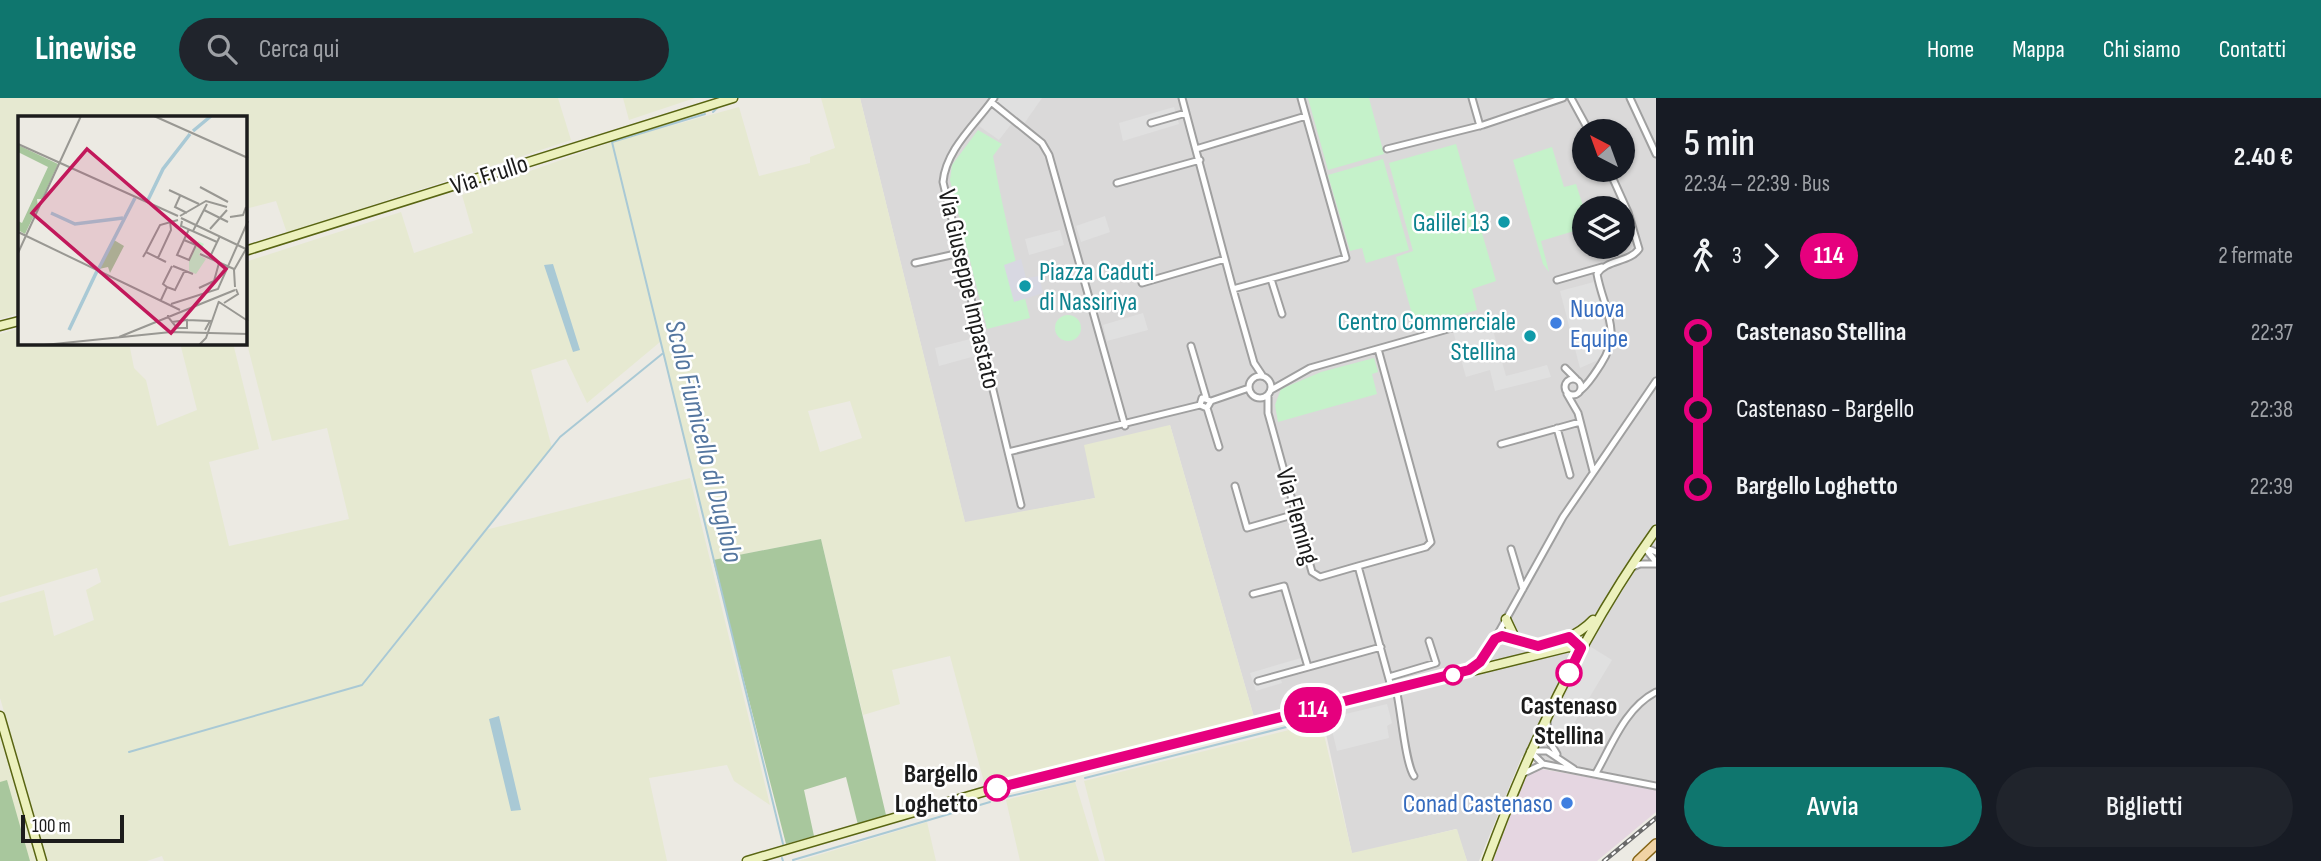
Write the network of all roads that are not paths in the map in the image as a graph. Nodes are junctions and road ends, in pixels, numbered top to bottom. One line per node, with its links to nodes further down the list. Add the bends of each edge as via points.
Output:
1 (733, 98): 20 (street, Via Frullo)
2 (1182, 98): 9 (street)
3 (1301, 98): 10 (street)
4 (1472, 98): 13 (street)
5 (1563, 98): 13 (street)
6 (1571, 98): 11 (street)
7 (1630, 98): 16 (street)
8 (993, 100): 21 (street, Via Giuseppe Impastato, via 944,168 943,182); 54 (street, via 1049,155)
9 (1186, 113): 12 (street); 14 (street)
10 (1306, 116): 14 (street); 25 (street, via 1346,258)
11 (1582, 119)
12 (1152, 123)
13 (1480, 125): 15 (street)
14 (1196, 149): 17 (street)
15 (1387, 149)
16 (1656, 154)
17 (1199, 160): 19 (street); 22 (street)
18 (1614, 182): 24 (street, via 1639,249)
19 (1116, 183)
20 (247, 250)
21 (960, 253): 23 (street); 58 (street, Via Giuseppe Impastato)
22 (1225, 258): 27 (street); 28 (street)
23 (915, 263)
24 (1602, 267): 26 (street); 36 (street, via 1597,274 1613,334 1611,349)
25 (1271, 279): 28 (street); 29 (street)
26 (1557, 280)
27 (1142, 283)
28 (1233, 289): 35 (street)
29 (1282, 314)
30 (18, 321): 32 (street)
31 (1462, 325): 34 (street)
32 (0, 326)
33 (1191, 346): 48 (street)
34 (1378, 349): 38 (street); 69 (street, via 1431,542)
35 (1254, 363): 37 (street, Via Fleming); 42 (street)
36 (1594, 374): 39 (street); 43 (street)
37 (1265, 376): 38 (street); 42 (street); 45 (street, Via Fleming)
38 (1288, 379): 45 (street)
39 (1578, 380): 41 (street); 41 (street, via 1565,368); 43 (street)
40 (1656, 381): 59 (street)
41 (1565, 383): 46 (street)
42 (1250, 384): 44 (street); 47 (street, Via Fleming)
43 (1580, 391): 46 (street); 52 (street)
44 (1240, 393): 47 (street); 48 (street)
45 (1270, 393): 47 (street); 51 (street, Via Fleming)
46 (1567, 394): 52 (street)
47 (1255, 396): 51 (street, Via Fleming)
48 (1208, 399): 49 (street); 50 (street)
49 (1200, 405): 50 (street); 54 (street)
50 (1207, 408): 57 (street)
51 (1268, 413): 63 (street, Via Fleming)
52 (1578, 413): 53 (street)
53 (1580, 422): 55 (street); 59 (street)
54 (1125, 426): 58 (street)
55 (1558, 428): 56 (street); 60 (street)
56 (1501, 444)
57 (1219, 447)
58 (1008, 452): 62 (street, Via Giuseppe Impastato)
59 (1594, 471): 71 (street)
60 (1570, 475)
61 (1235, 485): 63 (street, via 1247,528)
62 (1021, 505)
63 (1296, 514): 69 (street, Via Fleming, via 1314,575)
64 (1656, 530): 65 (street)
65 (1644, 547): 67 (street); 68 (street); 70 (street)
66 (1511, 549): 71 (street)
67 (1656, 552)
68 (1656, 563): 70 (street)
69 (1358, 566): 79 (street)
70 (1628, 570): 73 (street)
71 (1523, 589): 74 (street)
72 (1253, 594): 81 (street, via 1284,586)
73 (1601, 613): 75 (street); 80 (street)
74 (1506, 619): 76 (street); 77 (street)
75 (1569, 637): 76 (street, via 1538,646); 80 (street)
76 (1515, 638): 77 (street)
77 (1495, 639): 82 (street)
78 (1429, 641): 83 (street, via 1436,663)
79 (1381, 647): 81 (street); 83 (street)
80 (1581, 648): 82 (street); 87 (street)
81 (1308, 667): 84 (street)
82 (1469, 670): 85 (street)
83 (1389, 677): 85 (street)
84 (1258, 681)
85 (1394, 689): 94 (street, via 1405,729 1408,767); 99 (street, via 993,789)
86 (1656, 692): 93 (street, via 1630,714)
87 (1547, 715): 89 (street); 90 (street, via 1549,741)
88 (0, 716): 98 (street)
89 (1530, 751): 90 (street, via 1542,749); 91 (street); 95 (street)
90 (1561, 760): 92 (street)
91 (1543, 764): 92 (street); 95 (street, via 1530,768)
92 (1574, 769): 93 (street)
93 (1596, 774): 96 (street)
94 (1414, 776)
95 (1517, 781): 100 (street)
96 (1656, 786)
97 (1656, 844): 101 (main road)
98 (42, 861)
99 (747, 861)
100 (1487, 861)
101 (1638, 861)

